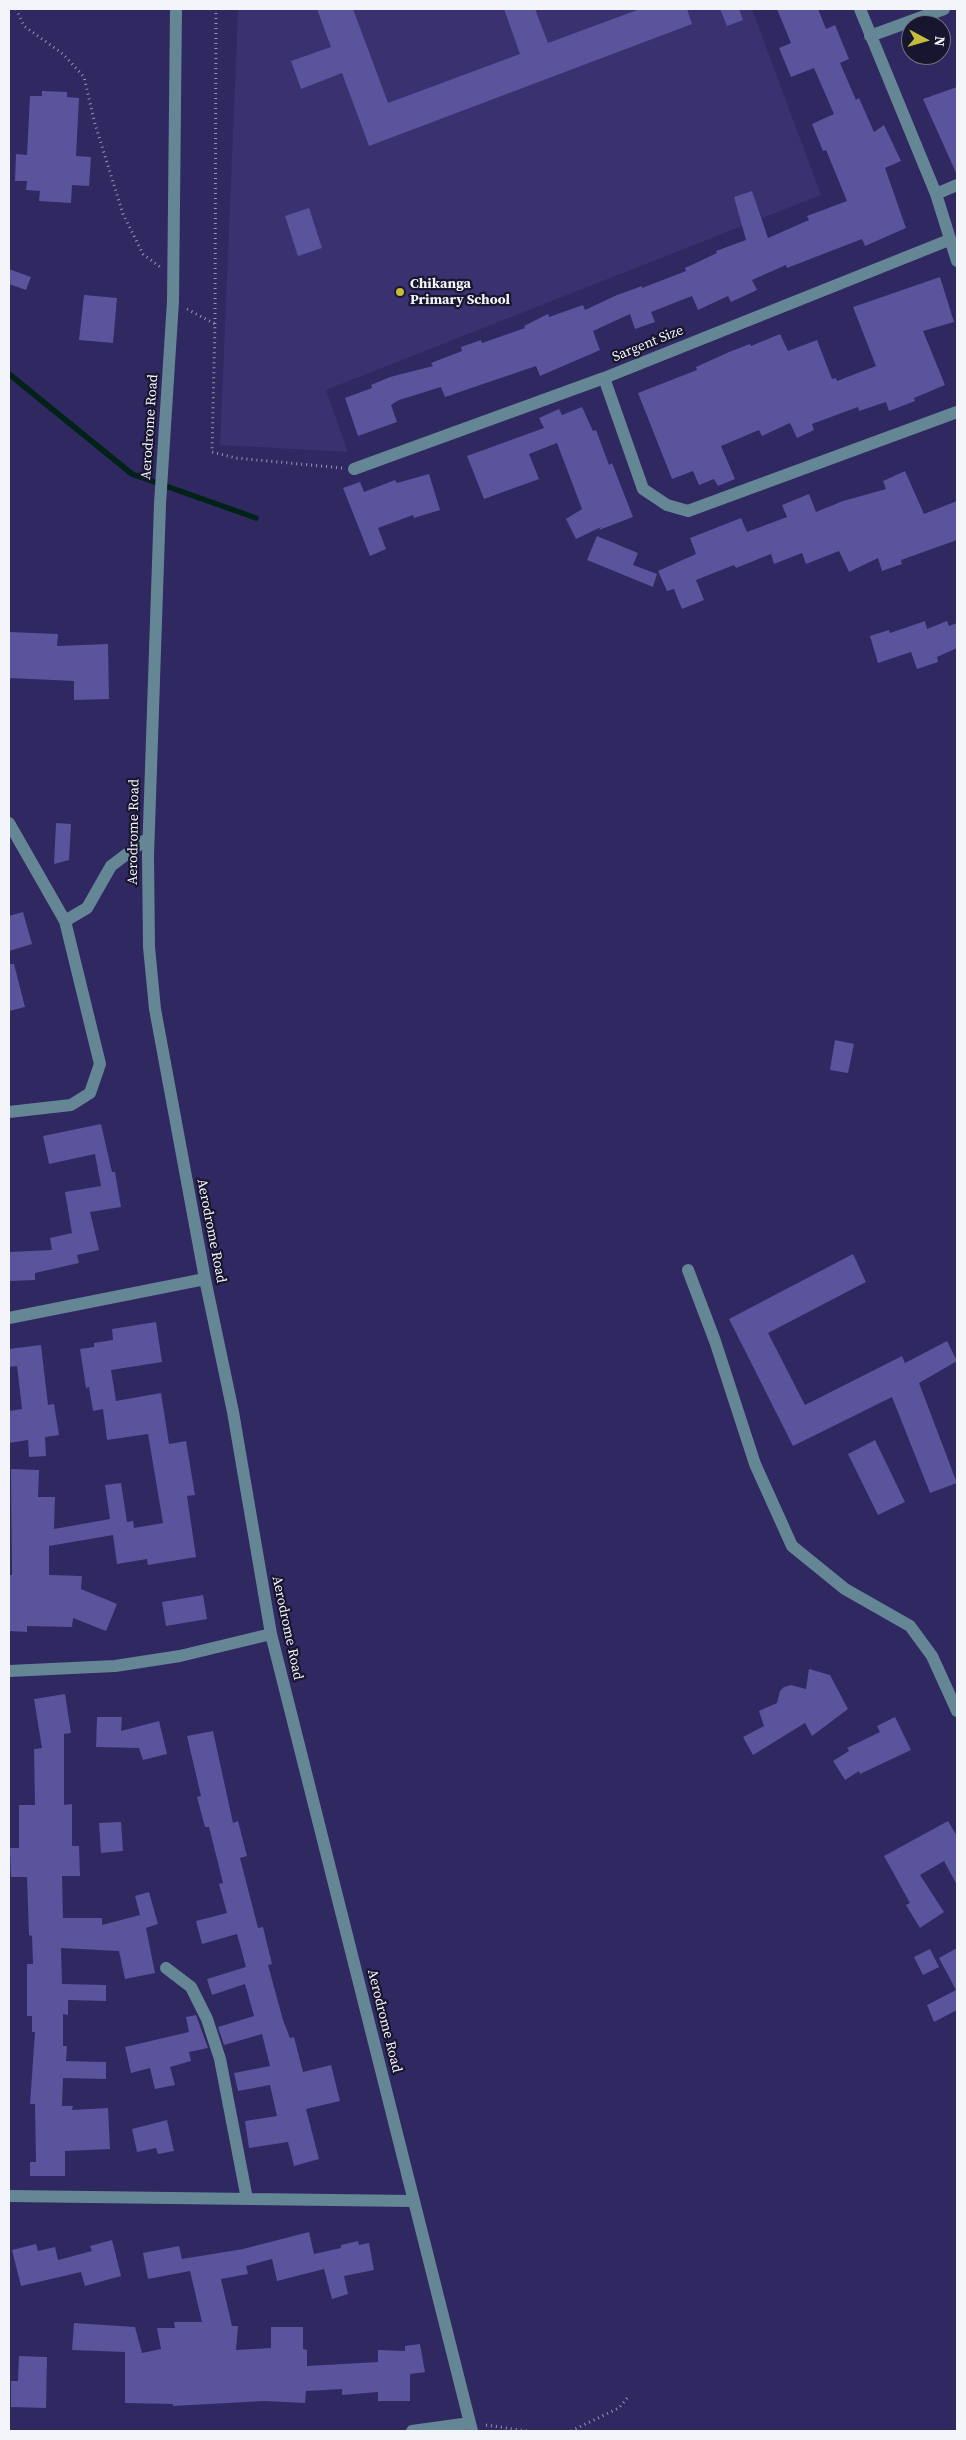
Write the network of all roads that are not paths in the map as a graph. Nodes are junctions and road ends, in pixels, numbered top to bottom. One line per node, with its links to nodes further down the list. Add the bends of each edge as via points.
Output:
1 (176, 9): 13 (street, Aerodrome Road, via 174,278 160,504)
2 (860, 9): 4 (street)
3 (944, 9): 4 (street)
4 (870, 36): 6 (street)
5 (957, 185): 6 (street)
6 (936, 194): 7 (street)
7 (949, 240): 8 (street); 9 (street, Sargent Size)
8 (957, 261)
9 (604, 378): 10 (street, via 643,489 666,505 688,511); 11 (street, Sargent Size)
10 (957, 412)
11 (354, 469)
12 (9, 823): 14 (street)
13 (148, 838): 14 (street, via 111,866 87,908); 17 (street, Aerodrome Road, via 149,947 155,1009)
14 (65, 921): 15 (street, via 100,1064 90,1093 71,1105)
15 (9, 1112)
16 (688, 1270): 21 (street, via 755,1464 792,1546 845,1589 910,1626 932,1656)
17 (205, 1279): 18 (street); 19 (street, Aerodrome Road, via 233,1412)
18 (9, 1318)
19 (271, 1634): 20 (street, via 180,1656 115,1666); 25 (street, Aerodrome Road)
20 (9, 1671)
21 (957, 1712)
22 (166, 1968): 24 (street, via 191,1987 208,2019 220,2059)
23 (9, 2196): 24 (street)
24 (247, 2199): 25 (street)
25 (413, 2201): 26 (street, Aerodrome Road)
26 (471, 2427): 27 (street)
27 (412, 2431)

